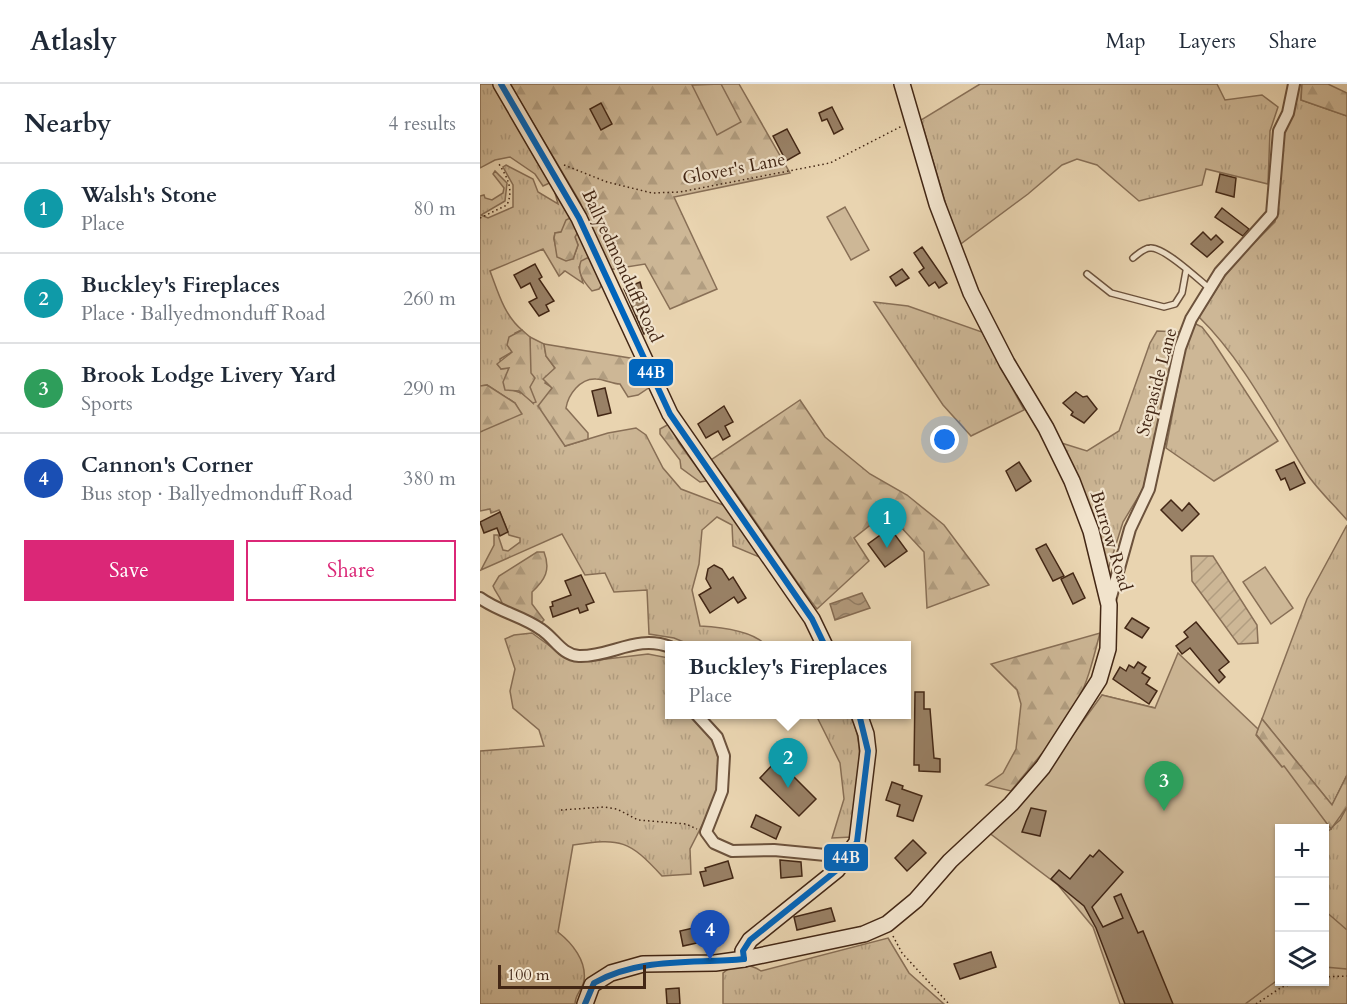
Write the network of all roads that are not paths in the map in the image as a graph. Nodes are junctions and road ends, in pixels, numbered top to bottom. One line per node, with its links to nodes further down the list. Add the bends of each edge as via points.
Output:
1 (501, 84): 10 (street, Ballyedmonduff Road, via 579,218 670,414)
2 (902, 84): 9 (street, Burrow Road, via 937,204 971,293 1072,482 1091,531)
3 (1294, 84): 7 (street, Stepaside Lane, via 1279,131 1272,214)
4 (1133, 258): 5 (lane, via 1153,248 1166,253)
5 (1186, 271): 6 (lane, via 1182,293 1174,304 1164,307 1111,293); 7 (lane)
6 (1088, 274)
7 (1209, 288): 9 (street, Stepaside Lane, via 1180,348 1149,489 1130,529)
8 (480, 598): 11 (street, via 534,625 576,656 604,654 639,642)
9 (1109, 605): 15 (street, Burrow Road, via 1108,649 1099,680 1043,767 916,900 887,924 864,934)
10 (823, 641)
11 (665, 645)
12 (701, 719): 14 (street, via 717,737 724,756 722,791 706,832 714,843 732,850 769,849)
13 (861, 719): 14 (street, via 866,734 865,783 858,842)
14 (846, 857): 15 (street, via 818,886 750,940 743,951)
15 (744, 959): 16 (street, via 643,964 592,985)
16 (585, 1004)

